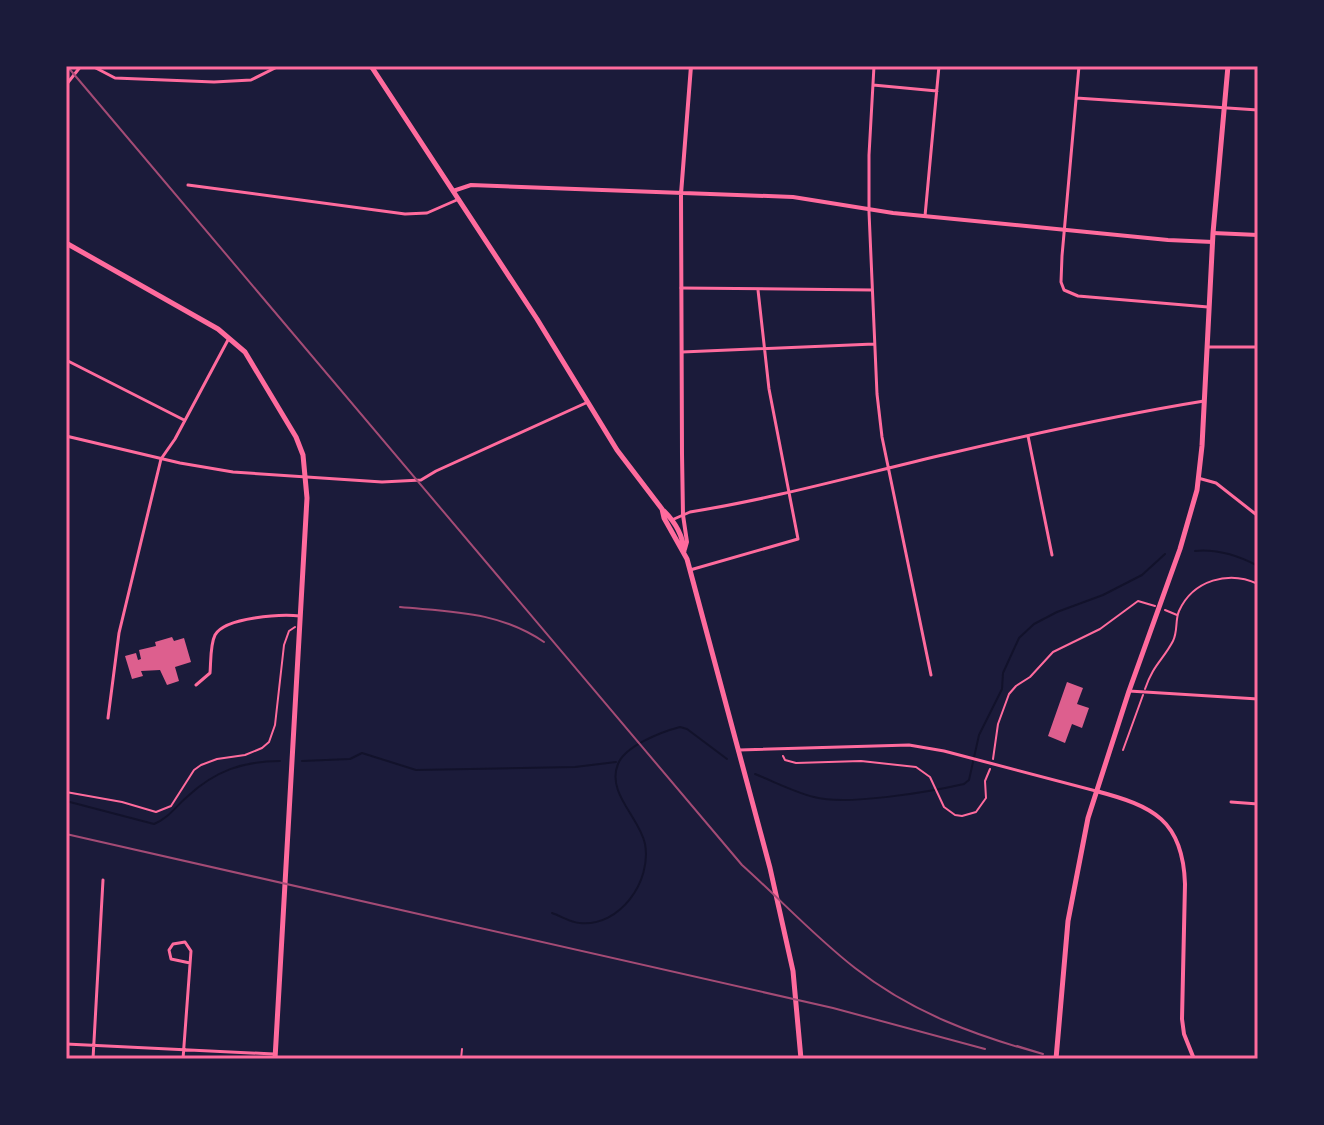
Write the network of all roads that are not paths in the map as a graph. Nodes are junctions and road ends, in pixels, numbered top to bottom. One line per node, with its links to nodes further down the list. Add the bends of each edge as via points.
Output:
1 (81, 66): 10 (street)
2 (92, 66): 3 (street, via 115,78 199,82 251,80)
3 (279, 66)
4 (371, 66): 17 (main road)
5 (691, 66): 18 (street)
6 (874, 66): 11 (street)
7 (939, 66): 12 (street)
8 (1079, 66): 13 (street)
9 (1228, 66): 14 (main road)
10 (66, 85)
11 (873, 85): 12 (street); 20 (street)
12 (937, 91): 21 (street)
13 (1076, 98): 14 (street); 22 (street)
14 (1224, 108): 15 (street); 23 (main road)
15 (1258, 110)
16 (188, 185): 19 (street, via 405,214 427,213)
17 (453, 191): 18 (street, via 471,185); 19 (main road)
18 (681, 194): 20 (street, via 793,197); 27 (street)
19 (459, 199): 39 (main road)
20 (869, 209): 21 (street); 29 (street)
21 (925, 216): 22 (street)
22 (1064, 231): 25 (street); 30 (street, via 1064,290 1078,296)
23 (1213, 233): 24 (street); 25 (main road)
24 (1258, 235)
25 (1213, 242): 30 (main road)
26 (66, 243): 31 (main road)
27 (681, 288): 28 (street); 36 (street)
28 (758, 290): 29 (street); 35 (street)
29 (872, 290): 32 (street)
30 (1209, 308): 33 (main road)
31 (230, 337): 40 (street); 45 (main road, via 253,364 296,437)
32 (874, 344): 35 (street); 44 (street)
33 (1207, 347): 34 (street); 38 (main road)
34 (1258, 347)
35 (763, 349): 36 (street); 47 (street)
36 (682, 352): 48 (street)
37 (66, 360): 40 (street)
38 (1204, 401): 42 (street); 46 (main road)
39 (588, 402): 45 (street, via 421,480); 50 (main road)
40 (184, 420): 43 (street)
41 (66, 436): 43 (street)
42 (1028, 436): 44 (street); 52 (street)
43 (161, 459): 45 (street); 59 (street, via 119,633)
44 (889, 470): 47 (street); 55 (street)
45 (306, 478): 54 (main road)
46 (1198, 478): 49 (street, via 1216,483); 57 (main road, via 1184,538)
47 (791, 492): 48 (street); 53 (street, via 797,541)
48 (683, 515): 50 (street); 51 (street)
49 (1258, 516)
50 (670, 522): 51 (main road)
51 (684, 552): 53 (main road)
52 (1052, 555)
53 (690, 570): 60 (main road)
54 (300, 616): 56 (street, via 268,615 221,629 214,639 210,673); 70 (main road)
55 (931, 675)
56 (196, 685)
57 (1129, 691): 58 (street); 61 (main road)
58 (1258, 699)
59 (108, 718)
60 (739, 750): 61 (street, via 895,745 956,754); 74 (main road, via 788,941)
61 (1096, 791): 75 (main road, via 1068,921); 76 (street, via 1150,809 1179,842 1185,863 1182,1019)
62 (1231, 802): 63 (street)
63 (1258, 804)
64 (103, 880): 67 (street)
65 (190, 963): 65 (street, via 188,945 173,944 171,959); 68 (street)
66 (66, 1044): 67 (street)
67 (94, 1045): 68 (street); 71 (street)
68 (184, 1049): 70 (street); 72 (street)
69 (462, 1049): 73 (lane)
70 (276, 1057)
71 (93, 1059)
72 (183, 1059)
73 (461, 1059)
74 (801, 1059)
75 (1056, 1059)
76 (1194, 1059)

